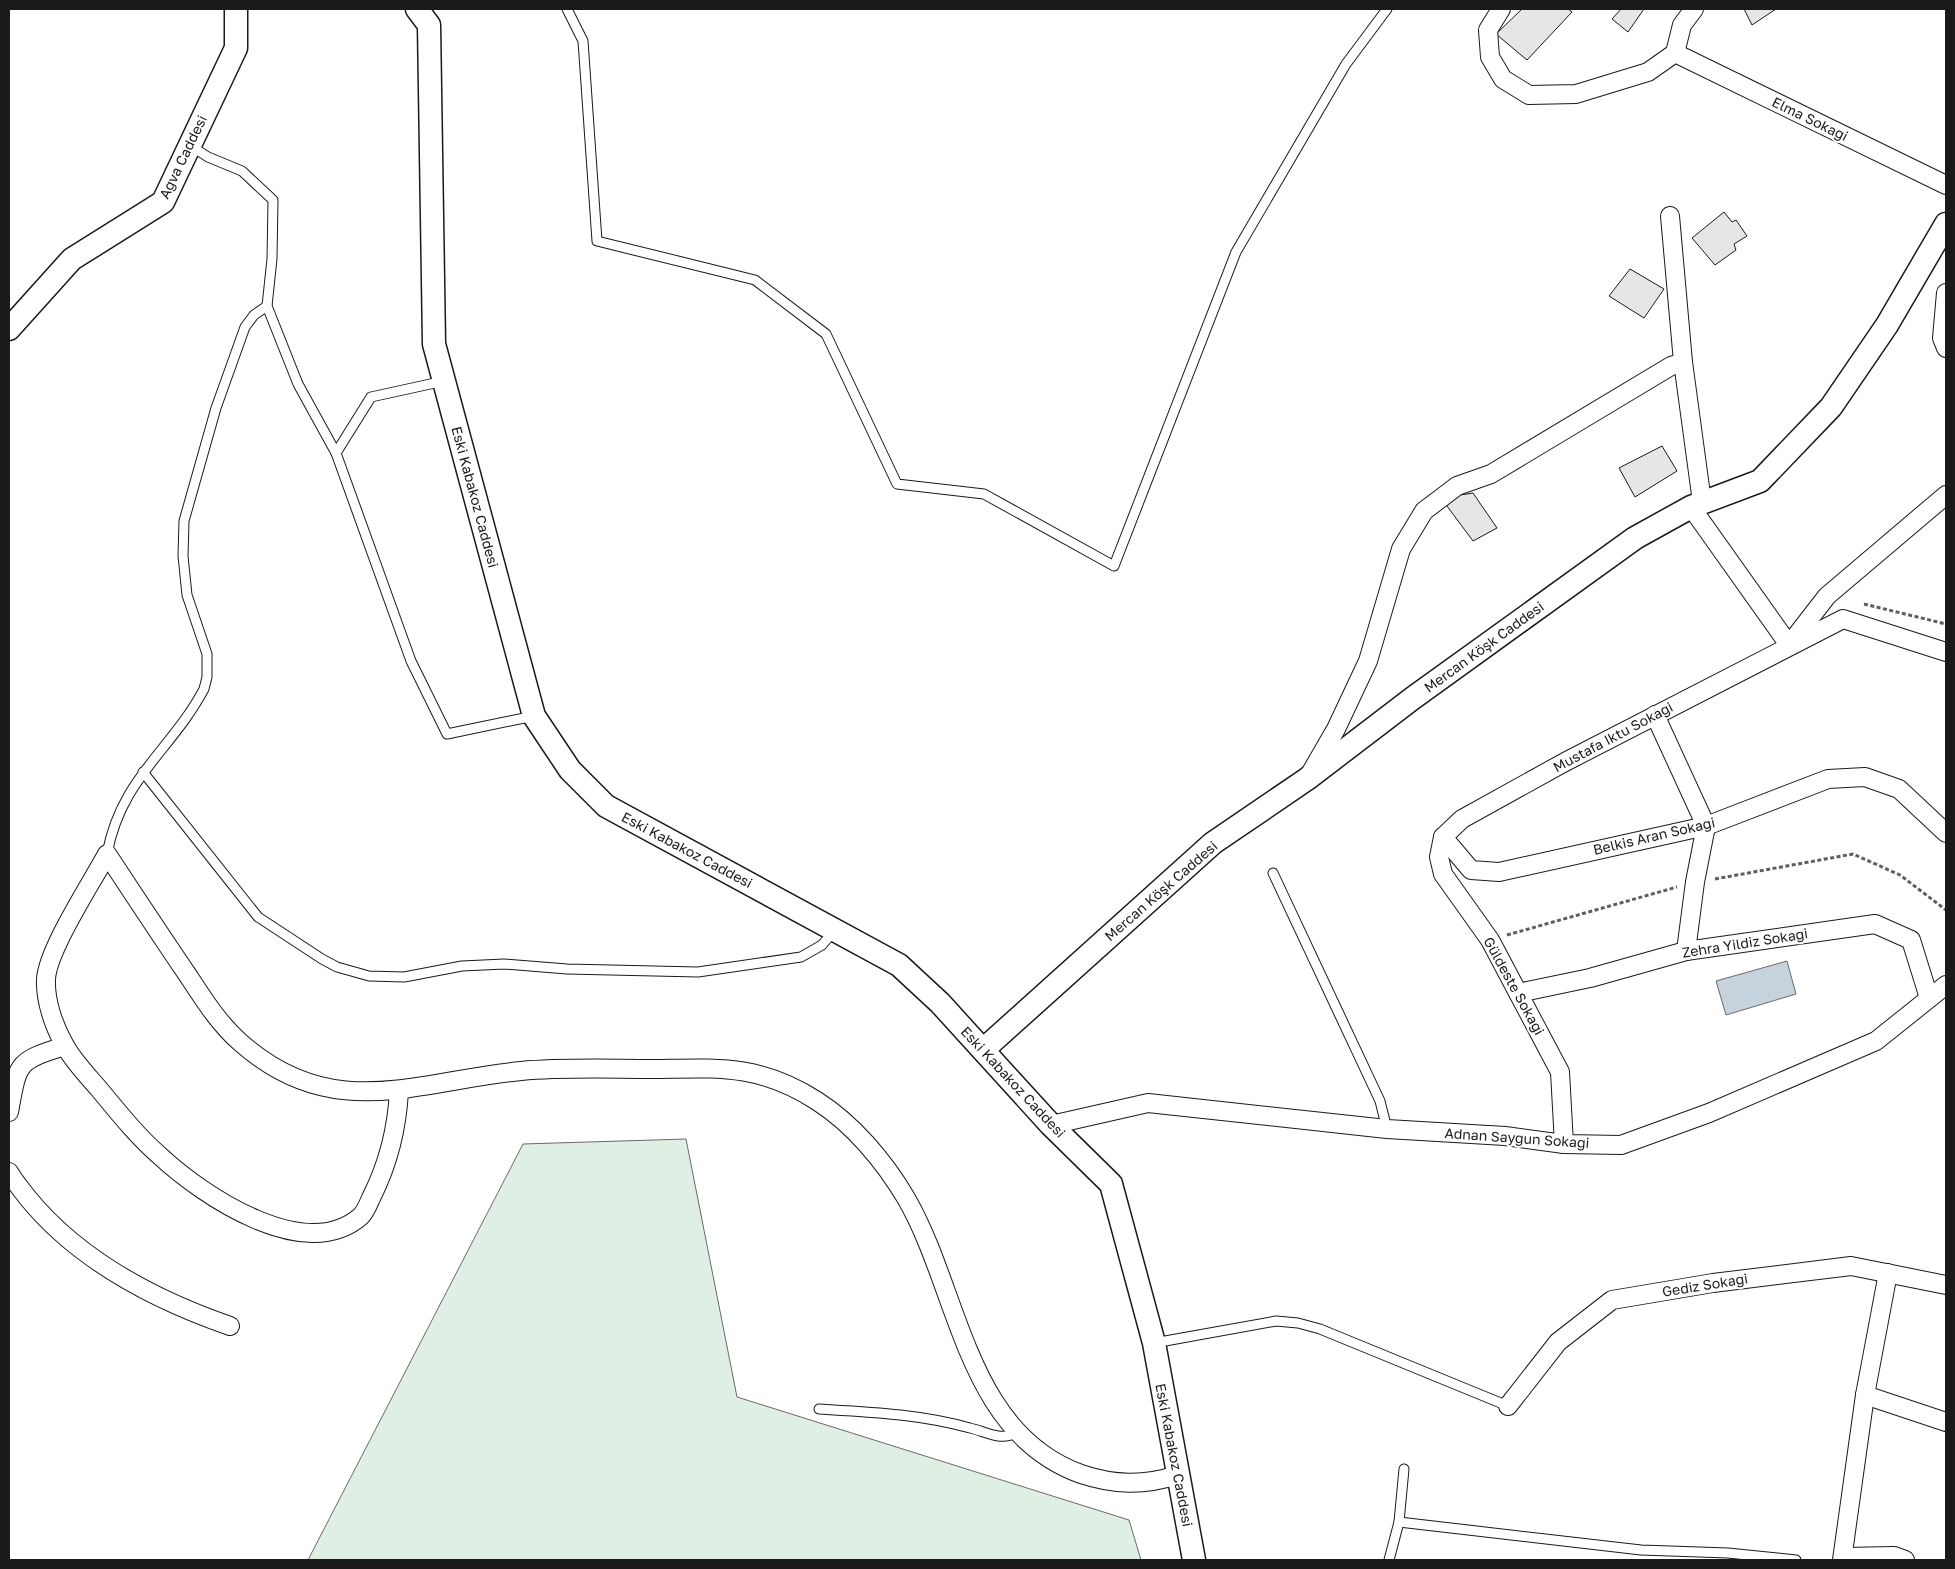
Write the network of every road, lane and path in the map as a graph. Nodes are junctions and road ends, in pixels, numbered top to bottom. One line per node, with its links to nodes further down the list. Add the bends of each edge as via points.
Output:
1 (236, 9): 8 (street, Ağva Caddesi, via 236,48)
2 (417, 9): 17 (street, Eski Kabakoz Caddesi, via 429,25 434,344)
3 (567, 9): 4 (lane, via 583,41 597,241 755,280 826,334 897,484 984,494 1114,566 1236,252 1346,64)
4 (1387, 9)
5 (1501, 9): 7 (street, via 1488,30 1490,58 1503,79 1529,95 1576,94 1648,72)
6 (1694, 9): 7 (street, via 1682,25)
7 (1675, 53): 9 (street, Elma Sokagi)
8 (190, 145): 13 (lane, via 208,157 242,171 273,200); 14 (street, Ağva Caddesi, via 163,202 72,259)
9 (1946, 185)
10 (1670, 216): 16 (street)
11 (1946, 224): 20 (street, Mercan Köşk Caddesi, via 1887,325 1831,407 1760,481)
12 (1946, 293): 15 (street, via 1942,338)
13 (267, 306): 18 (lane, via 298,384); 27 (lane, via 254,314 245,327 216,408 184,521 186,585 207,654 207,677 198,700)
14 (9, 329)
15 (1946, 348)
16 (1683, 362): 20 (street); 28 (street, via 1671,366 1492,474 1457,486 1424,511 1401,549 1368,661 1336,729)
17 (444, 381): 18 (lane, via 372,398); 26 (street, Eski Kabakoz Caddesi)
18 (336, 453): 26 (lane, via 411,661 447,734)
19 (1946, 495): 23 (street, Mustafa Iktu Sokagi, via 1827,596)
20 (1696, 504): 23 (street); 28 (street, Mercan Köşk Caddesi, via 1635,538 1413,698)
21 (1863, 604): 22 (path)
22 (1946, 624)
23 (1789, 645): 24 (street, Mustafa Iktu Sokagi, via 1842,619); 25 (street, Mustafa Iktu Sokagi)
24 (1946, 652)
25 (1655, 715): 29 (street); 31 (street, Mustafa Iktu Sokagi, via 1462,819)
26 (534, 716): 36 (street, Eski Kabakoz Caddesi, via 570,770 606,806)
27 (143, 772): 32 (lane, via 120,810); 36 (lane, via 258,917 322,959 369,976 404,977 462,966 504,964 698,972 801,957 822,945)
28 (1307, 779): 43 (street, Mercan Köşk Caddesi, via 1214,843)
29 (1706, 826): 30 (street, Belkis Aran Sokagi, via 1828,779 1865,777 1899,789); 31 (street, Belkis Aran Sokagi, via 1499,872 1471,870); 34 (street)
30 (1946, 833)
31 (1443, 837): 37 (street, Güldeste Sokagi, via 1440,856 1443,874)
32 (107, 854): 42 (street, via 50,960 46,980 48,1000); 44 (street, via 209,1007 238,1041 264,1062 301,1081 334,1090)
33 (1273, 873): 47 (lane, via 1380,1101)
34 (1696, 882): 35 (path, via 1854,854 1900,874); 37 (path); 38 (street)
35 (1946, 910)
36 (836, 929): 43 (street, Eski Kabakoz Caddesi, via 900,965)
37 (1490, 940): 40 (street, Güldeste Sokagi)
38 (1686, 951): 40 (street, Zehra Yildiz Sokagi, via 1590,978); 41 (street, Zehra Yildiz Sokagi, via 1875,924 1911,940)
39 (1946, 985): 41 (street, Adnan Saygun Sokagi)
40 (1518, 993): 48 (street, Güldeste Sokagi, via 1560,1072)
41 (1930, 998): 48 (street, Adnan Saygun Sokagi, via 1876,1041 1709,1113 1621,1145)
42 (64, 1046): 44 (street, via 141,1139 180,1174 247,1214 306,1234 342,1228 363,1214 390,1152 396,1129); 45 (street, via 36,1055 22,1064 15,1078)
43 (982, 1050): 46 (street, Eski Kabakoz Caddesi)
44 (399, 1091): 58 (street, via 518,1071 733,1068 785,1083 818,1101 859,1136 881,1161 906,1199 966,1345 998,1408)
45 (9, 1112)
46 (1051, 1125): 47 (street, Adnan Saygun Sokagi, via 1148,1103); 53 (street, Eski Kabakoz Caddesi, via 1111,1184)
47 (1387, 1129): 48 (street, Adnan Saygun Sokagi, via 1505,1136)
48 (1564, 1144)
49 (9, 1172): 52 (street, via 40,1212 101,1262 170,1302)
50 (1888, 1273): 51 (street, Gediz Sokagi); 54 (street); 55 (street, Gediz Sokagi, via 1851,1266 1713,1283 1612,1300 1558,1342)
51 (1946, 1285)
52 (230, 1326)
53 (1154, 1343): 55 (lane, via 1276,1321 1298,1323 1320,1329); 60 (street, Eski Kabakoz Caddesi)
54 (1864, 1396): 57 (street); 62 (street)
55 (1508, 1406)
56 (819, 1409): 58 (lane, via 922,1417 1001,1437)
57 (1946, 1422)
58 (1017, 1432): 60 (street, via 1038,1451 1068,1469 1098,1479 1136,1484)
59 (1404, 1468): 61 (lane)
60 (1177, 1475): 63 (street, Eski Kabakoz Caddesi)
61 (1400, 1522): 64 (lane); 65 (lane, via 1641,1550 1728,1553)
62 (1842, 1559): 66 (street, via 1894,1556)
63 (1194, 1560)
64 (1389, 1560)
65 (1796, 1560)
66 (1905, 1560)

